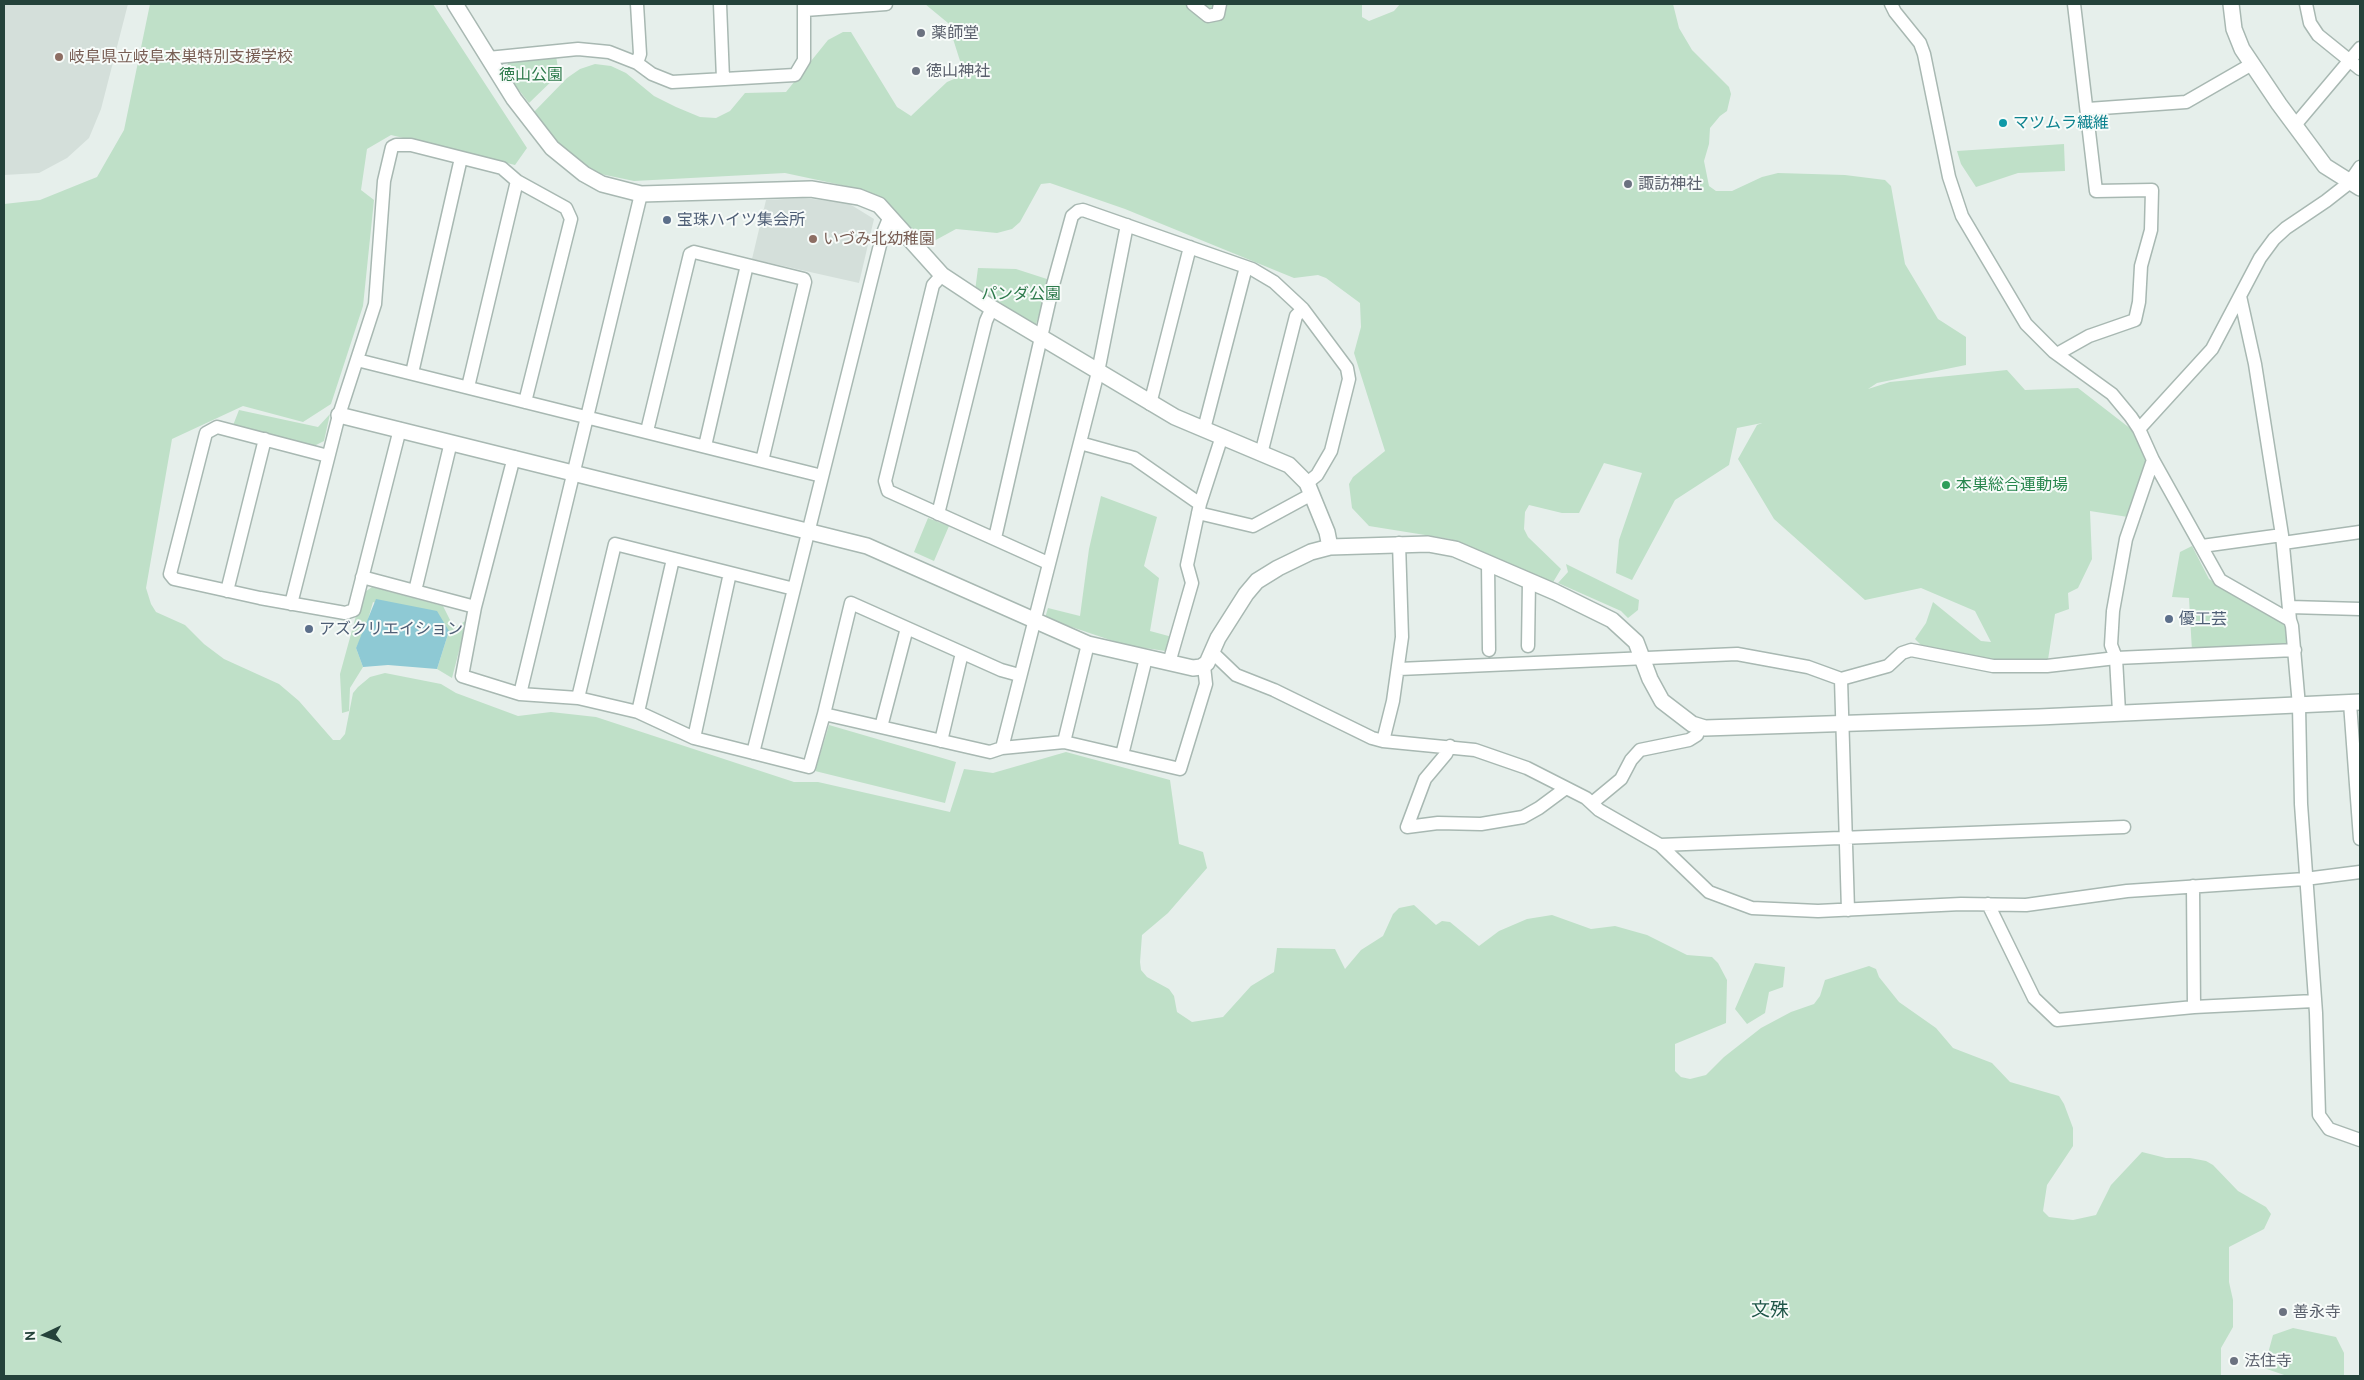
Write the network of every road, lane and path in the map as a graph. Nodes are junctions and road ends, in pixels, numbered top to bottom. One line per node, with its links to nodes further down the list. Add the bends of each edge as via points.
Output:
1 (455, 4): 13 (street)
2 (637, 4): 15 (street, via 640,54)
3 (720, 4): 18 (street)
4 (886, 4): 11 (street)
5 (1193, 4): 6 (street, via 1208,16 1218,14)
6 (1220, 4)
7 (1892, 4): 36 (street, via 1920,43 1924,54 1949,176 1962,216 2026,324)
8 (2074, 4): 19 (street)
9 (2231, 4): 16 (street, via 2236,37)
10 (2306, 4): 14 (street, via 2310,23 2318,35)
11 (805, 7): 18 (street, via 804,60 795,75)
12 (2360, 48): 14 (street)
13 (488, 58): 15 (street, via 578,49 609,52); 25 (street, via 514,99 564,160 602,184)
14 (2350, 61): 17 (street); 20 (street)
15 (637, 63): 18 (street, via 652,74 672,82)
16 (2252, 64): 19 (street, via 2186,102); 20 (street)
17 (2360, 69)
18 (723, 79)
19 (2088, 109): 36 (street, via 2096,191 2152,190 2151,230 2141,266 2135,320 2089,336)
20 (2296, 124): 24 (street, via 2325,166)
21 (461, 158): 23 (street, via 502,168); 37 (street, via 411,146 392,147 384,180 375,304); 39 (street)
22 (2360, 167): 24 (street)
23 (517, 181): 40 (street); 41 (street, via 566,208 570,219)
24 (2354, 185): 32 (street, via 2274,239)
25 (641, 194): 26 (street, via 811,189 879,205); 44 (street)
26 (890, 216): 31 (street); 60 (street)
27 (1127, 225): 28 (street); 35 (street, via 1083,210 1072,216); 38 (street)
28 (1190, 247): 30 (street); 42 (street)
29 (747, 265): 48 (street, via 694,252 690,254); 53 (street); 57 (street, via 804,279 805,282)
30 (1246, 267): 34 (street, via 1274,282); 47 (street)
31 (942, 275): 33 (street); 63 (street, via 933,285 884,482 888,491)
32 (2240, 296): 46 (street, via 2212,349); 67 (street, via 2255,364)
33 (992, 308): 35 (street); 63 (street, via 986,320)
34 (1303, 309): 54 (street, via 1296,316); 61 (street, via 1347,368 1349,379 1331,451)
35 (1042, 338): 38 (street); 66 (street)
36 (2057, 354): 46 (street, via 2112,394)
37 (357, 360): 39 (street); 43 (street)
38 (1098, 372): 42 (street); 52 (street)
39 (412, 373): 40 (street)
40 (468, 387): 41 (street)
41 (525, 402): 44 (street)
42 (1150, 404): 47 (street)
43 (339, 415): 45 (street); 55 (street)
44 (588, 418): 48 (street); 59 (street)
45 (400, 429): 51 (street); 75 (street)
46 (2140, 429): 58 (street)
47 (1204, 430): 49 (street)
48 (647, 431): 53 (street)
49 (1222, 436): 54 (street); 62 (street)
50 (265, 439): 55 (street); 78 (street); 78 (street, via 217,427 206,433 179,536 170,574 174,580)
51 (451, 442): 56 (street); 79 (street)
52 (1080, 443): 62 (street, via 1134,458); 72 (street)
53 (705, 446): 57 (street)
54 (1262, 454): 61 (street, via 1289,465)
55 (328, 456): 80 (street)
56 (514, 457): 59 (street); 81 (street)
57 (762, 460): 60 (street)
58 (2153, 460): 69 (street); 94 (street, via 2126,539 2117,586 2111,645)
59 (575, 472): 64 (street); 100 (street)
60 (822, 476): 64 (street)
61 (1310, 488): 62 (street, via 1253,526); 70 (street)
62 (1199, 508): 95 (street, via 1187,565 1192,583)
63 (938, 514): 66 (street)
64 (809, 530): 77 (street); 84 (street, via 867,546)
65 (2360, 532): 67 (street)
66 (995, 538): 72 (street)
67 (2282, 539): 69 (street); 83 (street)
68 (1399, 543): 70 (street); 73 (street, via 1428,544 1455,550); 97 (street, via 1402,637)
69 (2202, 546): 83 (street, via 2220,580)
70 (1330, 547): 90 (street, via 1311,552 1256,581 1227,623)
71 (673, 559): 74 (street); 101 (street, via 615,544); 104 (street)
72 (1048, 563): 84 (street)
73 (1488, 564): 76 (street); 88 (street)
74 (730, 573): 77 (street); 110 (street)
75 (362, 577): 79 (street); 80 (street, via 354,610 345,613)
76 (1529, 581): 87 (street); 92 (street, via 1612,620 1636,642)
77 (794, 589): 116 (street)
78 (227, 591): 80 (street)
79 (415, 591): 81 (street)
80 (291, 604)
81 (475, 607): 100 (street, via 460,673)
82 (2360, 609): 83 (street)
83 (2290, 614): 89 (street)
84 (1034, 620): 86 (street); 98 (street)
85 (907, 628): 91 (street); 106 (street, via 852,603); 109 (street)
86 (1088, 644): 93 (street); 113 (street)
87 (1528, 646)
88 (1489, 650)
89 (2295, 650): 94 (street); 103 (street)
90 (1212, 652): 96 (street); 112 (street, via 1236,675)
91 (962, 653): 98 (street); 111 (street)
92 (1642, 657): 97 (street); 99 (street, via 1737,654 1808,667); 108 (street, via 1662,701 1673,712)
93 (1146, 658): 95 (street); 117 (street)
94 (2116, 658): 99 (street, via 2047,666 1993,666 1911,650 1902,653 1888,666); 105 (street)
95 (1169, 663): 96 (street, via 1193,668)
96 (1204, 666): 117 (street, via 1206,684 1180,769)
97 (1399, 669): 112 (street)
98 (1019, 674): 115 (street)
99 (1840, 679): 107 (street)
100 (520, 694): 101 (street)
101 (578, 698): 104 (street)
102 (2355, 702): 103 (street); 119 (street)
103 (2299, 706): 105 (street); 126 (street, via 2298,750)
104 (638, 712): 110 (street)
105 (2119, 712): 107 (street)
106 (824, 714): 109 (street); 116 (street, via 809,767)
107 (1841, 724): 108 (street, via 1746,728); 122 (street)
108 (1699, 726): 120 (street, via 1696,736 1689,740 1640,750 1621,779)
109 (881, 727): 111 (street)
110 (694, 738): 116 (street)
111 (941, 741): 115 (street, via 990,752)
112 (1383, 741): 114 (street)
113 (1064, 742): 115 (street); 117 (street)
114 (1450, 746): 118 (street, via 1510,760); 118 (street, via 1425,779 1407,827 1438,823 1481,824 1523,817)
115 (1002, 748)
116 (753, 753)
117 (1122, 755)
118 (1566, 788): 120 (street)
119 (2359, 796): 123 (street)
120 (1592, 803): 124 (street, via 1634,832)
121 (2124, 827): 122 (street)
122 (1847, 837): 124 (street); 129 (street)
123 (2360, 839)
124 (1660, 845): 129 (street, via 1709,892 1752,908)
125 (2360, 872): 126 (street)
126 (2306, 879): 127 (street); 130 (street)
127 (2193, 886): 128 (street, via 2026,905); 131 (street)
128 (1988, 904): 129 (street); 131 (street, via 2034,998 2056,1020)
129 (1848, 910)
130 (2314, 1001): 131 (street); 132 (street, via 2319,1115 2329,1129)
131 (2194, 1007)
132 (2360, 1140)

